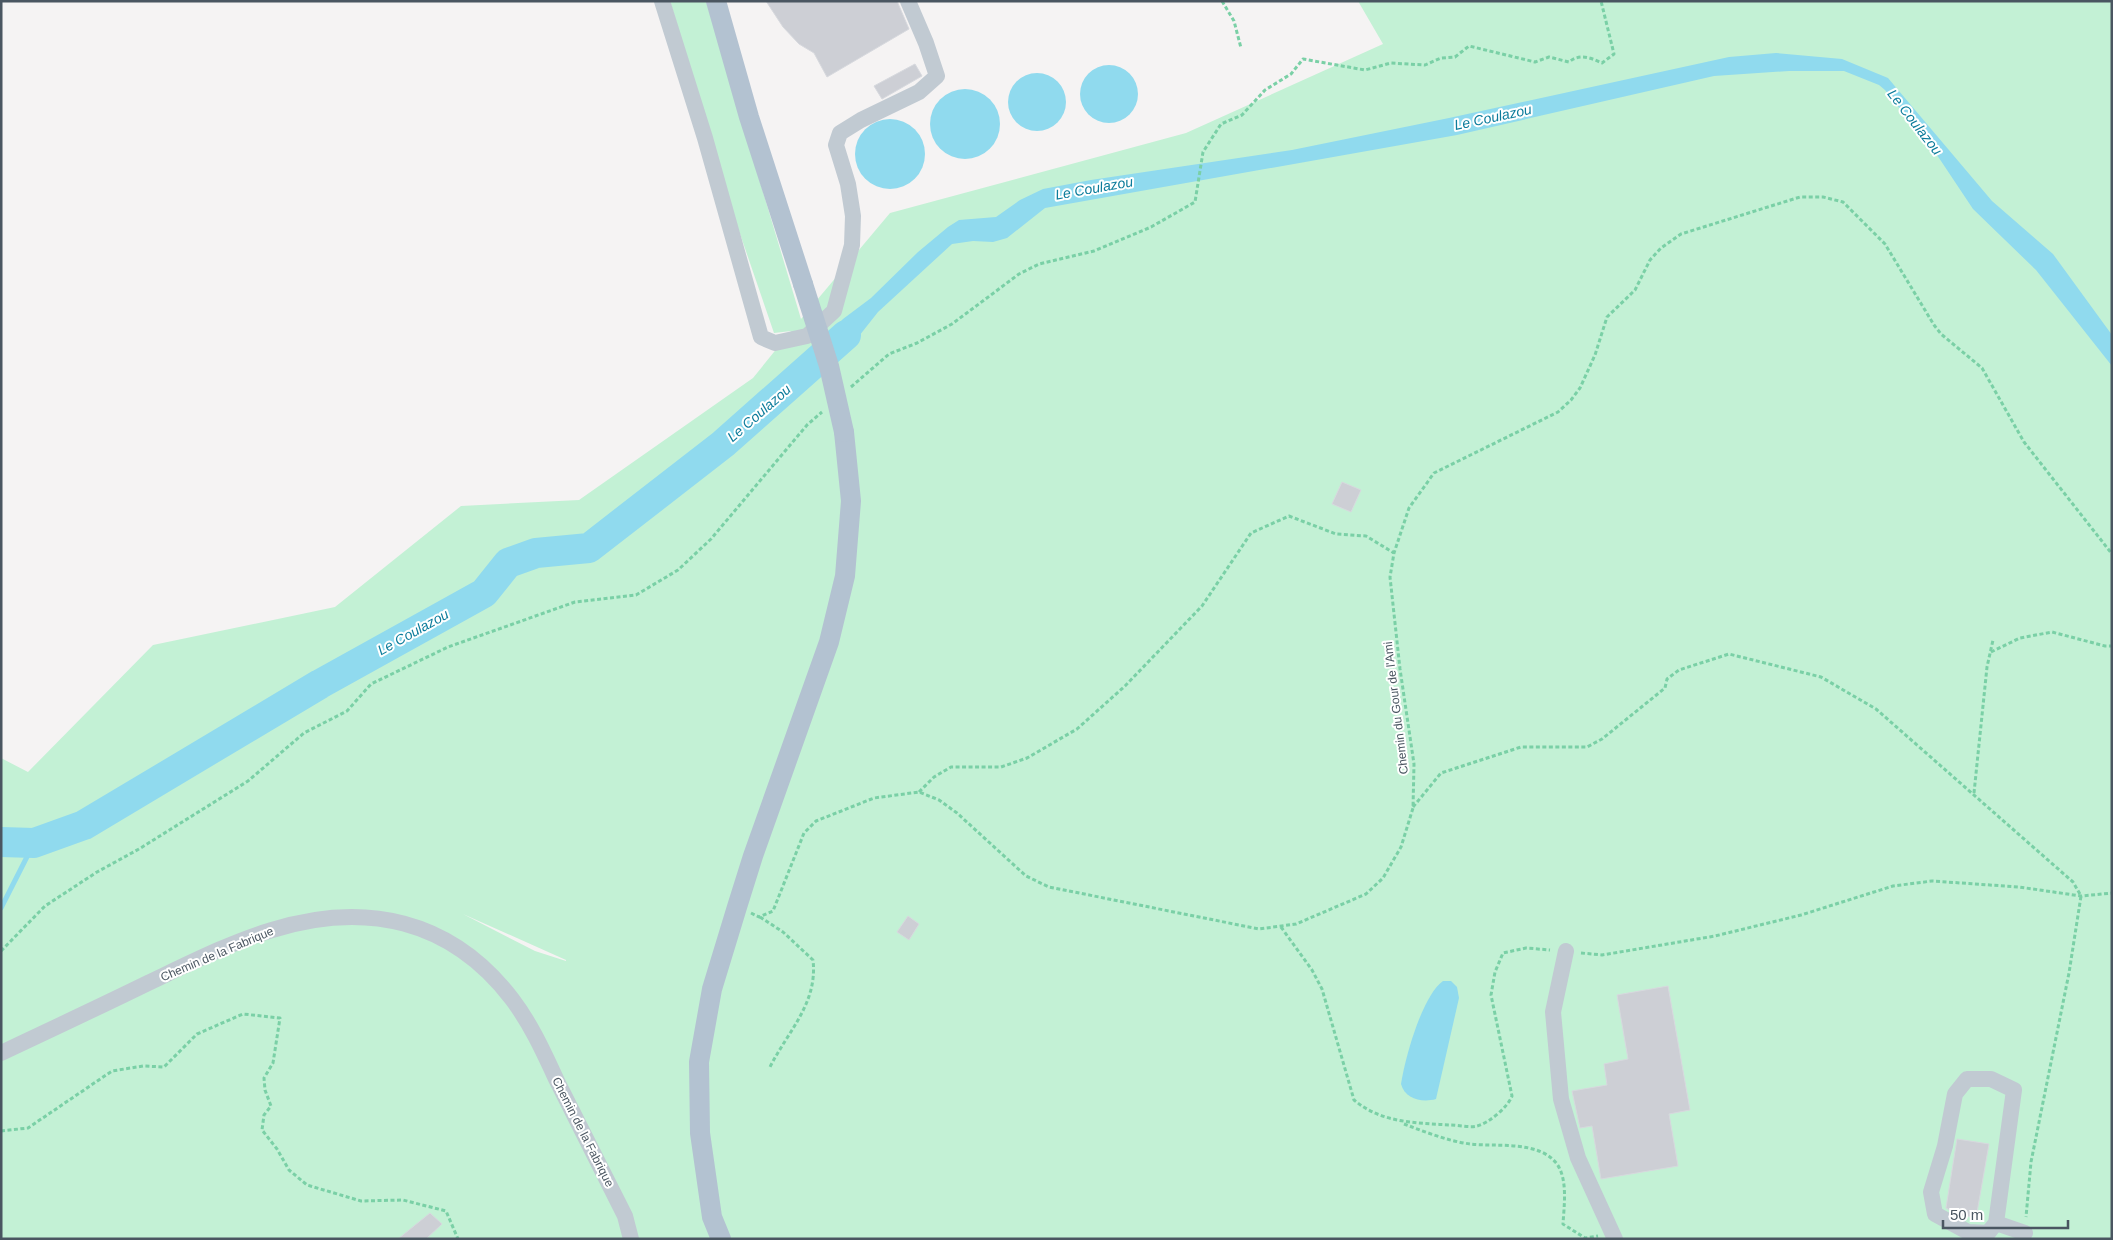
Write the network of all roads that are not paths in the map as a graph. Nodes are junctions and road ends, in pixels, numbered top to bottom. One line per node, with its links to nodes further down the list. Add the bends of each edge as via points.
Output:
1 (662, 1): 3 (street, via 705,138 761,337 775,343 806,336 834,312 852,246 848,184 836,145 840,132 919,92 937,76)
2 (716, 1): 10 (main road, bridge, via 749,118 829,366 844,432 850,501 845,576 829,642 752,856 712,989 699,1062 700,1133 712,1217)
3 (908, 1)
4 (1566, 951): 8 (street, via 1553,1012 1561,1098 1578,1158)
5 (1, 1054): 9 (street, Chemin de la Fabrique, via 183,966 272,930 335,918 369,916 395,920 431,933 461,949 491,974 513,1000 532,1031 625,1216)
6 (1996, 1223): 6 (street, via 2014,1090 1991,1079 1967,1080 1955,1094 1945,1146 1931,1192 1935,1214 1968,1232 1988,1233); 7 (street)
7 (2025, 1233)
8 (1613, 1236)
9 (631, 1239)
10 (720, 1239)

